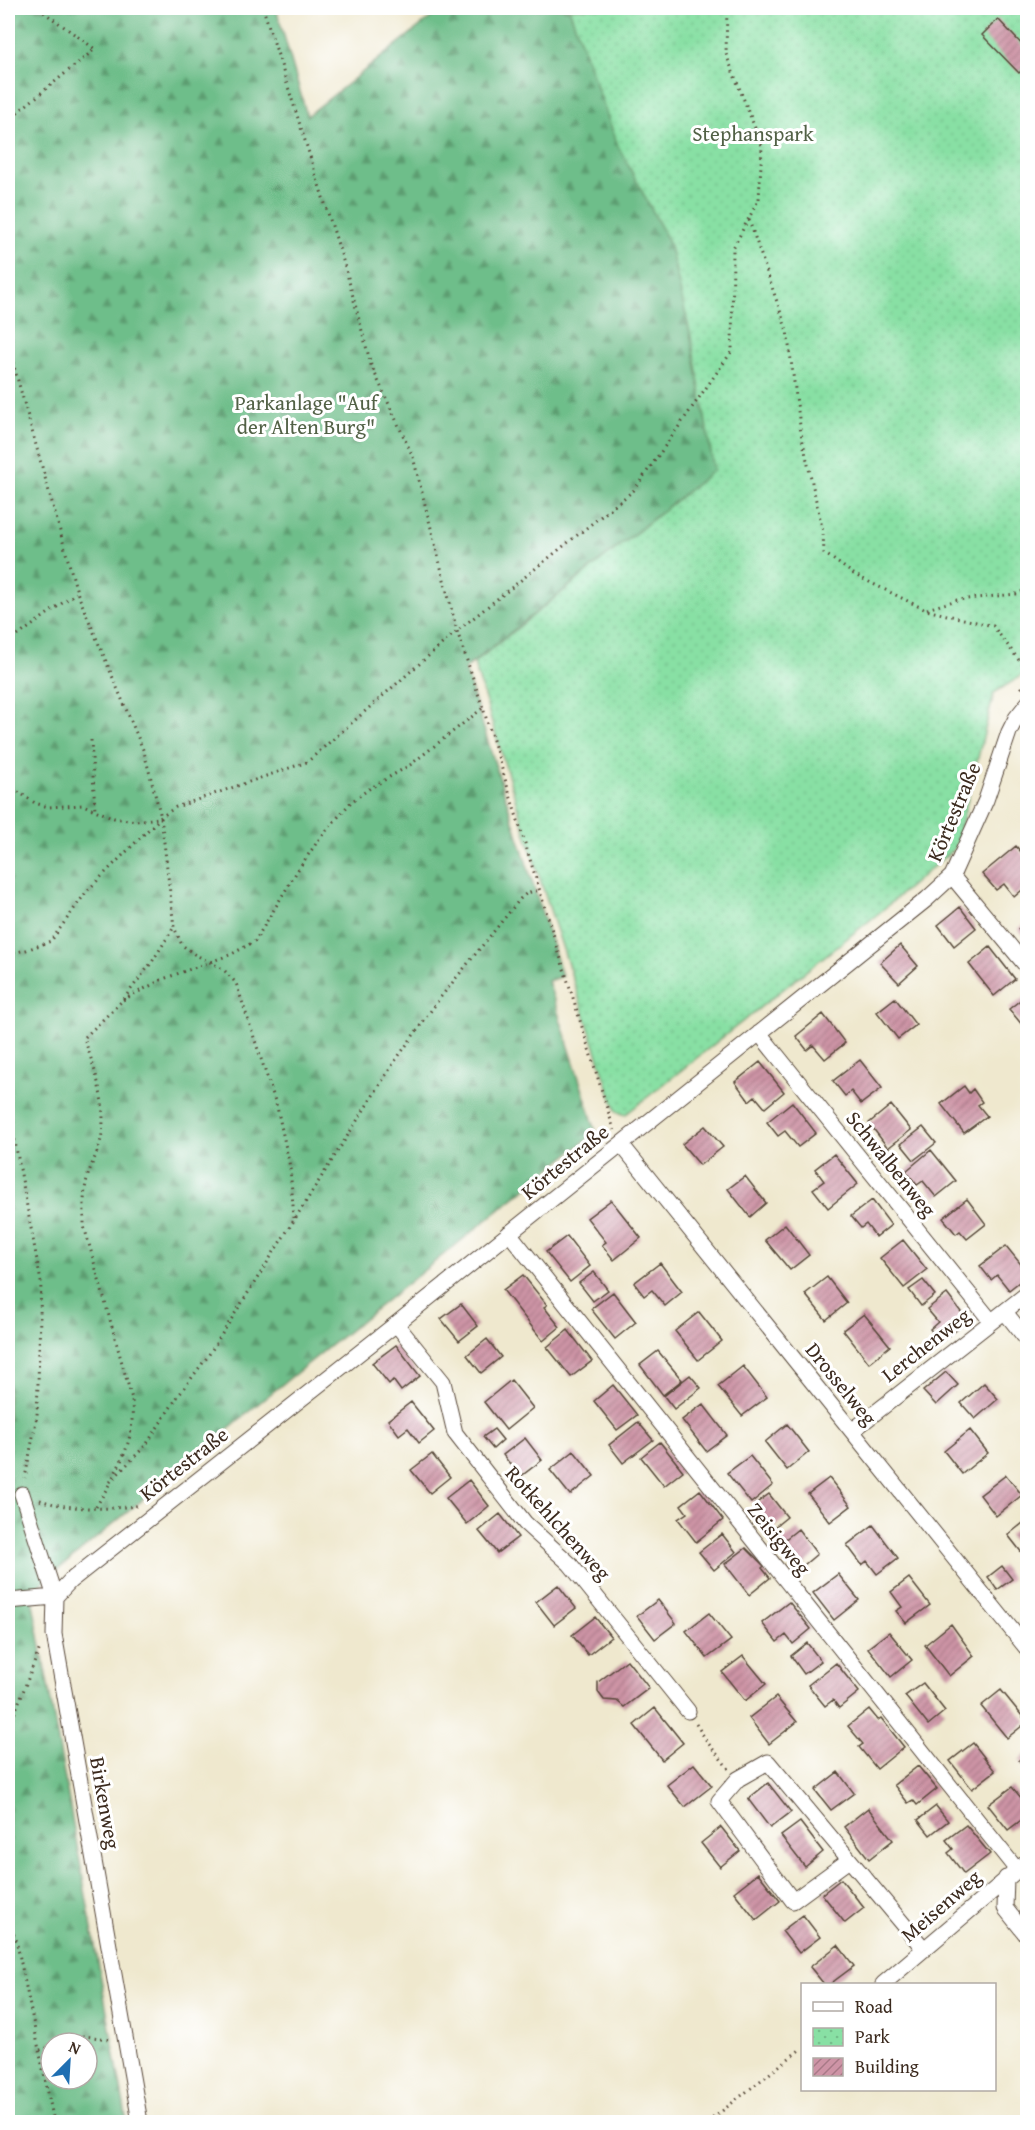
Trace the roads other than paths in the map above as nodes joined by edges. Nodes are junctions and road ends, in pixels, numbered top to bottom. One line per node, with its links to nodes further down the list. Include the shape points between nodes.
1 (1021, 699): 2 (street, Körtestraße)
2 (1016, 718): 3 (street); 4 (street, Körtestraße)
3 (1028, 729)
4 (952, 876): 5 (street); 6 (street, Körtestraße)
5 (1028, 968)
6 (759, 1033): 7 (street, Körtestraße); 11 (street, Schwalbenweg)
7 (621, 1144): 8 (street, Körtestraße); 14 (street, Drosselweg)
8 (509, 1233): 12 (street, Körtestraße); 21 (street, Zeisigweg)
9 (1028, 1293): 10 (street, Lerchenweg)
10 (1005, 1312): 11 (street, Lerchenweg); 13 (street)
11 (991, 1322): 14 (street, Lerchenweg)
12 (396, 1324): 16 (street, Körtestraße, via 70,1581); 19 (street, Rotkehlchenweg, via 443,1382 455,1433 525,1523 570,1564)
13 (1028, 1341)
14 (852, 1431): 18 (street, Drosselweg)
15 (22, 1494): 16 (street, Birkenweg)
16 (55, 1597): 17 (street); 25 (street, Birkenweg, via 54,1634)
17 (8, 1601)
18 (1028, 1650)
19 (688, 1711)
20 (849, 1860): 20 (street, via 768,1762 738,1779 719,1802 793,1901); 23 (street)
21 (1017, 1870): 22 (street, via 1005,1908); 23 (street, Meisenweg)
22 (1028, 1937)
23 (924, 1949): 24 (street, Meisenweg)
24 (884, 1983)
25 (140, 2122)

